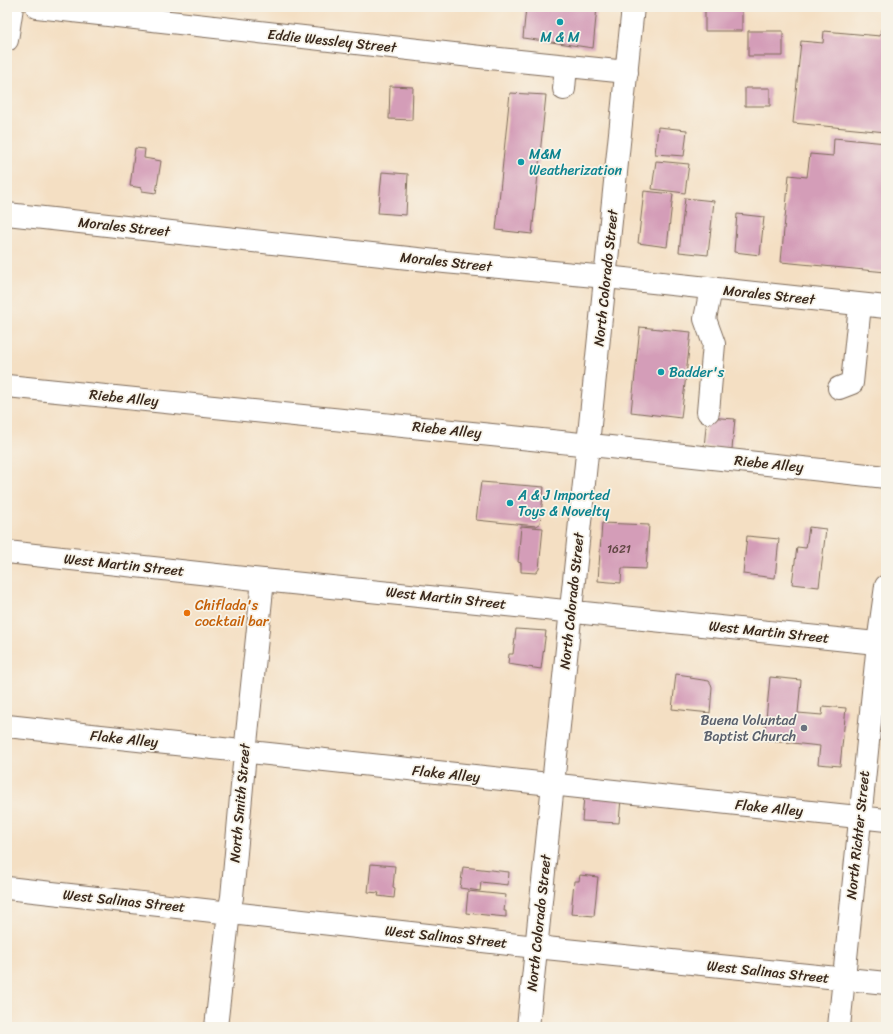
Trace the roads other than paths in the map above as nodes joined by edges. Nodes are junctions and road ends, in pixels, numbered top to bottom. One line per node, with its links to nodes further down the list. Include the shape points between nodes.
1 (12, 7): 4 (street)
2 (37, 7): 5 (street, Eddie Wessley Street)
3 (634, 7): 6 (street, North Colorado Street)
4 (7, 40)
5 (566, 66): 6 (street, Eddie Wessley Street); 7 (street)
6 (627, 72): 9 (street, North Colorado Street)
7 (564, 89)
8 (7, 214): 9 (street, Morales Street)
9 (606, 277): 10 (street, Morales Street); 16 (street, North Colorado Street)
10 (711, 289): 11 (street, Morales Street); 15 (street, via 705,318 714,344)
11 (860, 305): 12 (street, Morales Street); 14 (street, via 852,382)
12 (886, 307)
13 (7, 386): 16 (street, Riebe Alley)
14 (839, 388)
15 (708, 412)
16 (588, 445): 17 (street, Riebe Alley); 21 (street, North Colorado Street)
17 (886, 477)
18 (7, 552): 19 (street, West Martin Street)
19 (263, 580): 21 (street, West Martin Street); 24 (street, North Smith Street)
20 (886, 586): 22 (street, North Richter Street)
21 (571, 611): 22 (street, West Martin Street); 25 (street, North Colorado Street)
22 (882, 644): 26 (street, North Richter Street)
23 (7, 726): 24 (street, Flake Alley)
24 (245, 753): 25 (street, Flake Alley); 29 (street, North Smith Street)
25 (553, 786): 26 (street, Flake Alley); 30 (street, North Colorado Street)
26 (860, 818): 27 (street, Flake Alley); 31 (street, North Richter Street)
27 (886, 820)
28 (7, 888): 29 (street, West Salinas Street)
29 (229, 912): 30 (street, West Salinas Street); 33 (street, North Smith Street)
30 (536, 948): 31 (street, West Salinas Street); 34 (street, North Colorado Street)
31 (843, 979): 32 (street, West Salinas Street); 35 (street, North Richter Street)
32 (886, 984)
33 (216, 1027)
34 (528, 1027)
35 (839, 1027)

